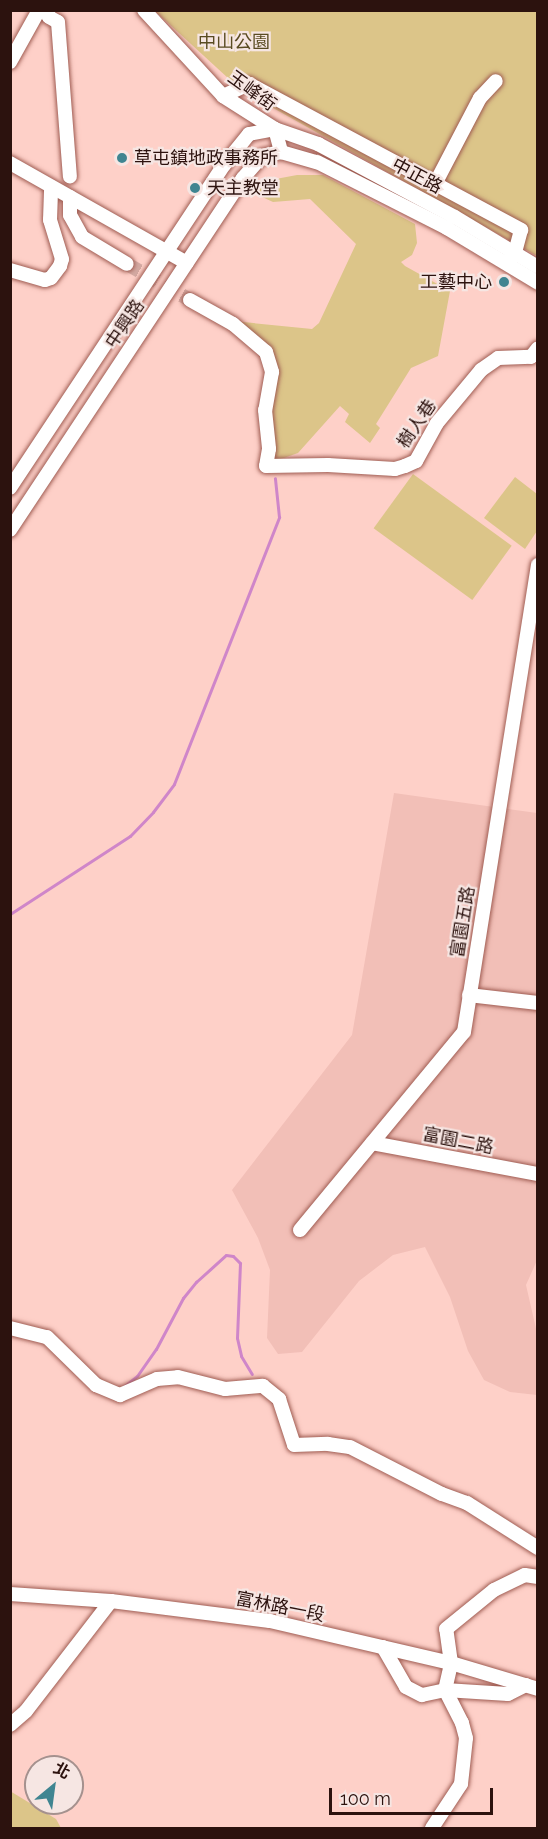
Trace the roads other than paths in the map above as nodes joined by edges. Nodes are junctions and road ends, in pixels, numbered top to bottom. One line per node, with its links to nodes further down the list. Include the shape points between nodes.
1 (39, 10): 4 (street)
2 (47, 10): 10 (street, via 49,17 58,22)
3 (144, 10): 6 (street, 玉峰街)
4 (10, 62)
5 (496, 81): 11 (street, via 480,98)
6 (224, 96): 7 (street, 玉峰街); 11 (street, via 249,84)
7 (275, 129): 8 (street, 玉峰街); 14 (street, 中興路, via 249,134 236,148); 15 (street, 中正路, via 318,144 455,217)
8 (281, 152): 15 (street, 中正路, via 317,162); 16 (street, 中興路, via 262,156 243,178)
9 (10, 163): 12 (street)
10 (70, 177)
11 (435, 184): 15 (street, via 521,230)
12 (51, 187): 13 (street); 19 (street, via 50,220 62,259 60,266 45,280)
13 (70, 197): 14 (street); 17 (street, via 70,215 82,237)
14 (168, 251): 16 (street); 23 (street, 中興路)
15 (511, 258): 18 (street, 中正路); 20 (street, 中正路)
16 (187, 263): 24 (street, 中興路)
17 (127, 264)
18 (537, 267)
19 (10, 270)
20 (537, 283)
21 (190, 300): 22 (street, 樹人巷, via 233,324 266,351 272,372 265,410 269,449 266,466 405,466 416,461 437,423 481,370 498,358 531,357)
22 (537, 348)
23 (10, 488)
24 (10, 530)
25 (537, 565): 26 (street, 富園五路)
26 (470, 995): 27 (street); 28 (street, 富園五路, via 464,1032)
27 (537, 1003)
28 (372, 1143): 29 (street, 富園二路); 30 (street, 富園五路)
29 (537, 1174)
30 (300, 1230)
31 (10, 1328): 32 (street, via 47,1337 96,1385 120,1395 157,1379 178,1377 225,1389 263,1386 279,1400 294,1445 350,1447 467,1503)
32 (537, 1548)
33 (537, 1577): 37 (street, via 525,1575 494,1590 446,1629)
34 (10, 1594): 35 (street, 富林路一段)
35 (111, 1601): 36 (street, 富林路一段, via 270,1621); 40 (street, via 26,1711)
36 (383, 1647): 37 (street, 富林路一段); 39 (street, via 406,1687 422,1695)
37 (451, 1663): 38 (street, 富林路一段); 39 (street)
38 (532, 1687): 39 (street, via 508,1694)
39 (445, 1690): 41 (street, via 466,1738 461,1784)
40 (10, 1725)
41 (432, 1828)

